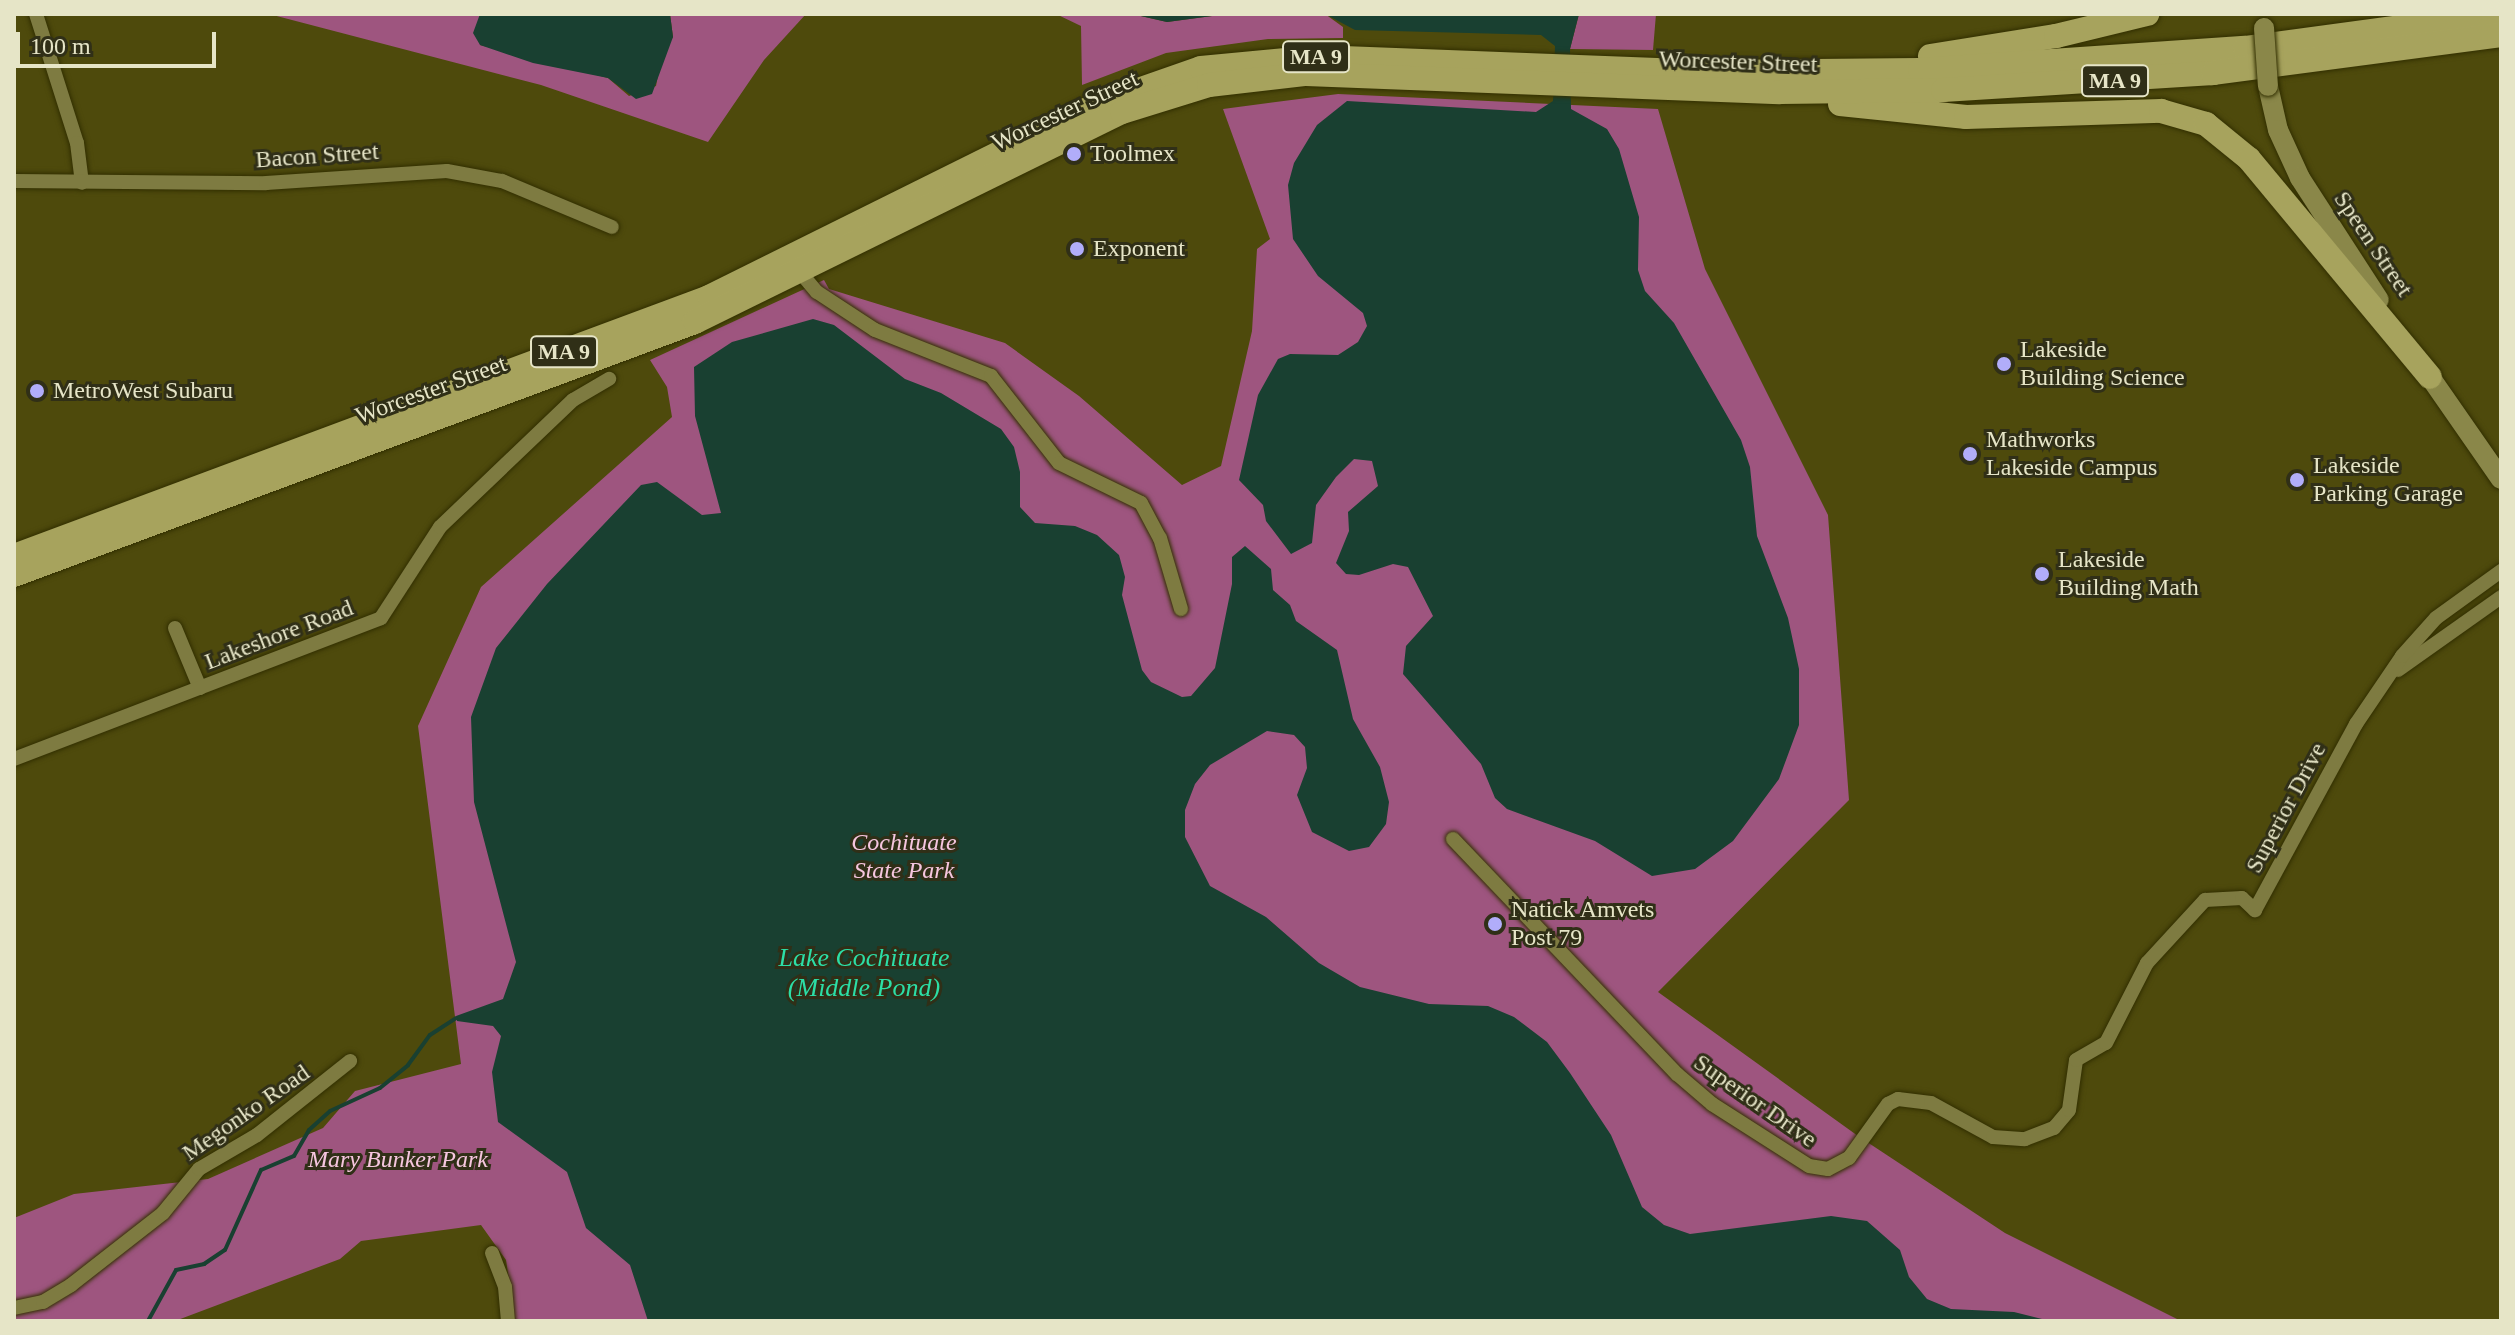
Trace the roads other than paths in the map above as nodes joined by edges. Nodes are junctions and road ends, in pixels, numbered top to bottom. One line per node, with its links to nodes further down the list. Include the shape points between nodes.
1 (36, 14): 11 (street, via 77,143)
2 (2147, 14): 6 (highway, via 2029,41)
3 (2497, 14): 6 (highway, Worcester Street / MA 9, via 2164,55)
4 (2265, 19): 14 (main road, Speen Street, bridge, via 2268,86 2278,130 2305,188)
5 (2501, 35): 9 (highway, Worcester Street / MA 9, via 2322,61 2105,82 1887,92)
6 (1811, 72): 8 (highway, Worcester Street / MA 9)
7 (1543, 75): 8 (highway, Worcester Street / MA 9); 13 (highway, Worcester Street / MA 9, via 1306,74 1194,88 1122,112); 17 (highway, Worcester Street / MA 9, via 1293,57 1225,63 1156,80 1095,105 709,297)
8 (1576, 77): 9 (highway, Worcester Street / MA 9)
9 (1726, 90): 14 (highway, via 1941,116 2144,111 2193,118 2249,159)
10 (14, 181): 11 (street, Bacon Street)
11 (82, 183): 12 (street, Bacon Street, via 266,183 447,171 511,184)
12 (612, 227)
13 (800, 272): 19 (highway, Worcester Street / MA 9, via 650,339); 21 (street, via 817,292 870,327 991,376 1059,463 1141,503 1160,538)
14 (2430, 377): 16 (main road, Speen Street)
15 (609, 379): 24 (street, Lakeshore Road, via 573,400 440,527 381,618)
16 (2501, 479)
17 (14, 556)
18 (2501, 571): 23 (street, Superior Drive, via 2436,618)
19 (14, 575)
20 (2501, 597): 23 (street, Superior Drive)
21 (1181, 609)
22 (175, 628): 24 (street)
23 (2388, 677): 26 (street, Superior Drive, via 2356,724 2255,910 2242,898 2205,900 2147,963 2106,1043 2076,1060 2069,1110 2054,1128 2025,1139 1993,1137 1931,1103 1898,1099 1888,1104 1849,1158 1828,1169 1809,1166 1712,1104 1677,1074)
24 (200, 688): 25 (street, Lakeshore Road)
25 (14, 759)
26 (1453, 839)
27 (350, 1061): 29 (street, Megonko Road, via 257,1135 199,1169 163,1213 71,1285 43,1302)
28 (492, 1253): 30 (street, via 505,1287)
29 (14, 1308)
30 (508, 1321)

